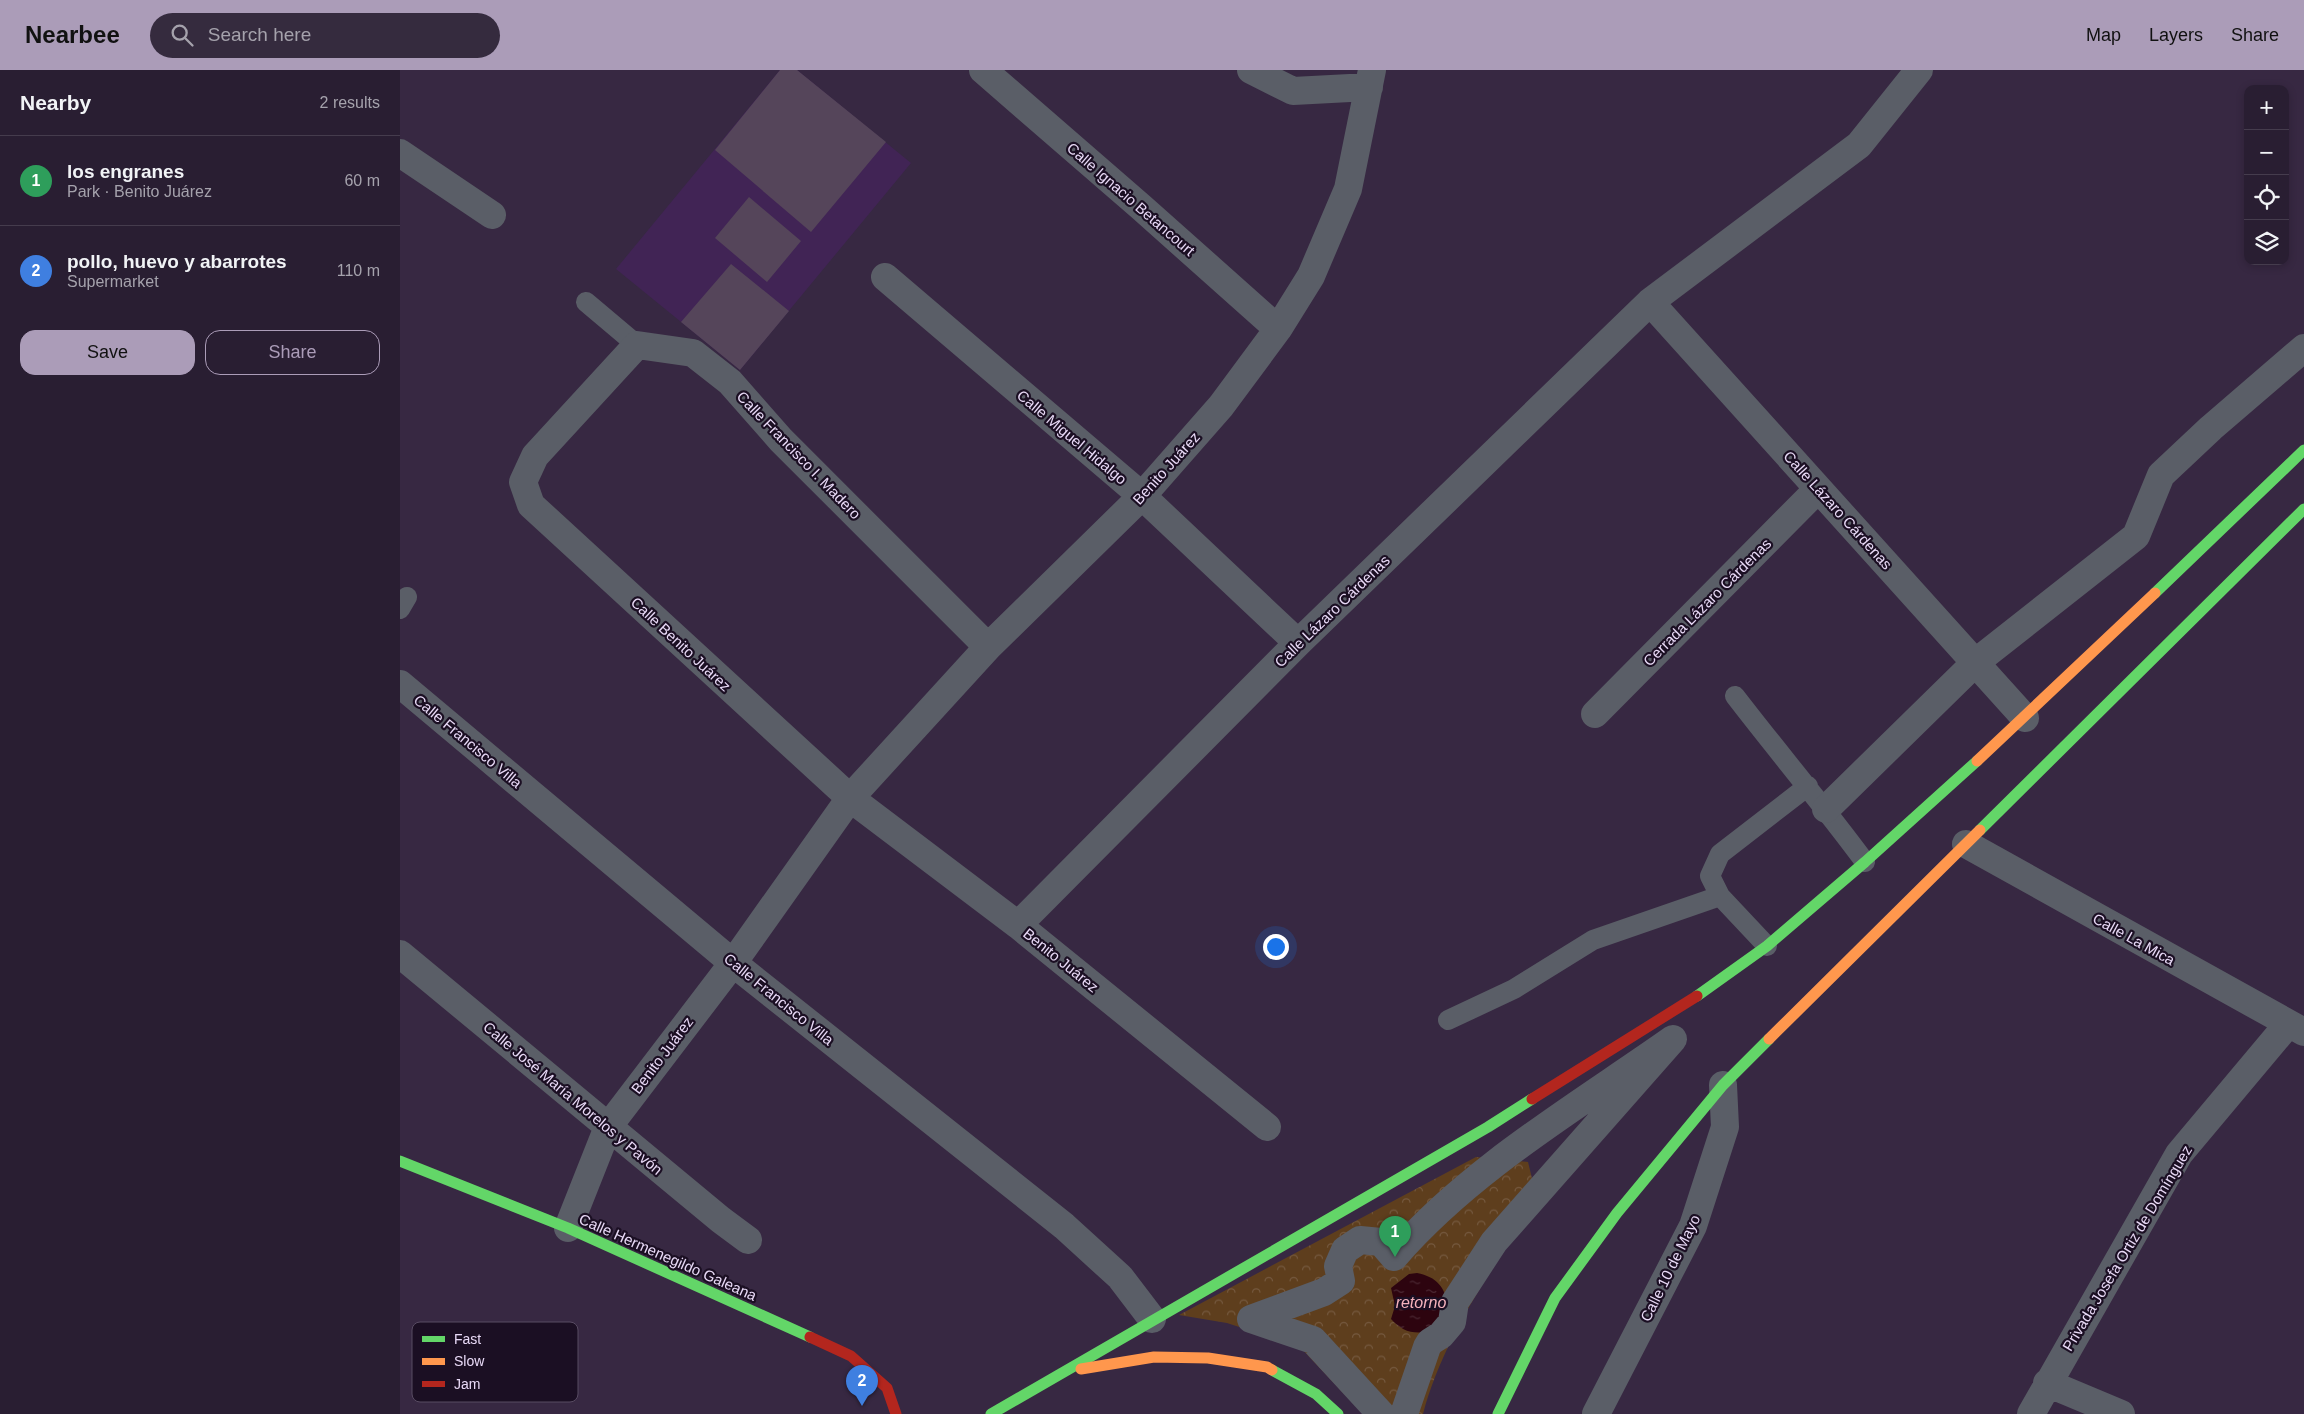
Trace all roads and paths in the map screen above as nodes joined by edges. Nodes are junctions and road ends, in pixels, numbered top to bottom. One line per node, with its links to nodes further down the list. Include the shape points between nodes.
1 (983, 70): 10 (street, Calle Ignacio Betancourt)
2 (1251, 70): 4 (street, via 1293,91)
3 (1919, 70): 9 (street, Calle Lázaro Cárdenas, via 1859,145)
4 (1370, 79): 10 (street, Benito Juárez, via 1348,189 1310,276)
5 (400, 153): 6 (street)
6 (492, 215)
7 (884, 277): 15 (street, Calle Miguel Hidalgo)
8 (586, 302): 11 (lane)
9 (1650, 302): 14 (street, Calle Lázaro Cárdenas); 17 (street, Calle Lázaro Cárdenas)
10 (1278, 329): 15 (street, Benito Juárez, via 1221,406)
11 (637, 345): 18 (street, Calle Francisco I. Madero, via 693,353 730,382 781,440); 25 (street, Calle Benito Juárez, via 535,456 523,482 531,505)
12 (2304, 348): 19 (street, via 2161,475 2136,536)
13 (2304, 450): 23 (main road)
14 (1818, 489): 19 (street, Calle Lázaro Cárdenas); 22 (street, Cerrada Lázaro Cárdenas)
15 (1142, 496): 17 (street, Calle Miguel Hidalgo); 18 (street, Benito Juárez)
16 (2304, 510): 27 (main road)
17 (1298, 643): 30 (street, Calle Lázaro Cárdenas)
18 (988, 647): 25 (street, Benito Juárez)
19 (1976, 662): 23 (street, Calle Lázaro Cárdenas); 26 (street)
20 (400, 684): 33 (street, Calle Francisco Villa)
21 (1735, 696): 24 (lane)
22 (1595, 714)
23 (2025, 718): 28 (main road)
24 (1808, 786): 26 (lane); 29 (lane, via 1720,854 1710,876)
25 (850, 798): 30 (street, Benito Juárez); 33 (street, Benito Juárez)
26 (1826, 809): 28 (lane)
27 (1966, 844): 35 (street, Calle La Mica); 36 (main road)
28 (1865, 862): 31 (main road)
29 (1720, 896): 31 (lane); 34 (lane, via 1593,940 1514,989)
30 (1018, 925): 38 (street, Benito Juárez)
31 (1767, 946): 42 (main road, via 1718,983 1488,1127)
32 (400, 954): 37 (street, Calle José María Morelos y Pavón)
33 (733, 963): 37 (street, Benito Juárez); 42 (street, Calle Francisco Villa, via 1064,1226 1120,1277)
34 (1448, 1020)
35 (2296, 1028): 44 (street, Privada Josefa Ortiz de Domínguez, via 2179,1154)
36 (1723, 1085): 50 (main road, via 1617,1213 1555,1298); 51 (street, Calle 10 de Mayo, via 1725,1127 1693,1226)
37 (608, 1127): 40 (street, Benito Juárez); 41 (street, Calle José María Morelos y Pavón)
38 (1267, 1128)
39 (400, 1161): 40 (main road, Calle Hermenegildo Galeana)
40 (568, 1228): 45 (main road, Calle Hermenegildo Galeana, via 851,1356 888,1388)
41 (748, 1240)
42 (1152, 1319): 43 (main road)
43 (1066, 1372): 46 (main road); 47 (main road, via 1154,1357 1208,1358 1267,1367 1316,1394)
44 (2047, 1383): 52 (street, Privada Josefa Ortiz de Domínguez); 53 (street)
45 (896, 1414)
46 (990, 1414)
47 (1338, 1414)
48 (1381, 1414): 49 (street, via 1313,1340 1251,1319 1324,1292 1341,1281 1338,1266 1345,1250 1360,1240 1381,1242 1394,1257 1477,1176 1672,1039 1494,1242 1455,1302 1452,1322 1427,1347)
49 (1404, 1414)
50 (1498, 1414)
51 (1596, 1414)
52 (2031, 1414)
53 (2121, 1414)

